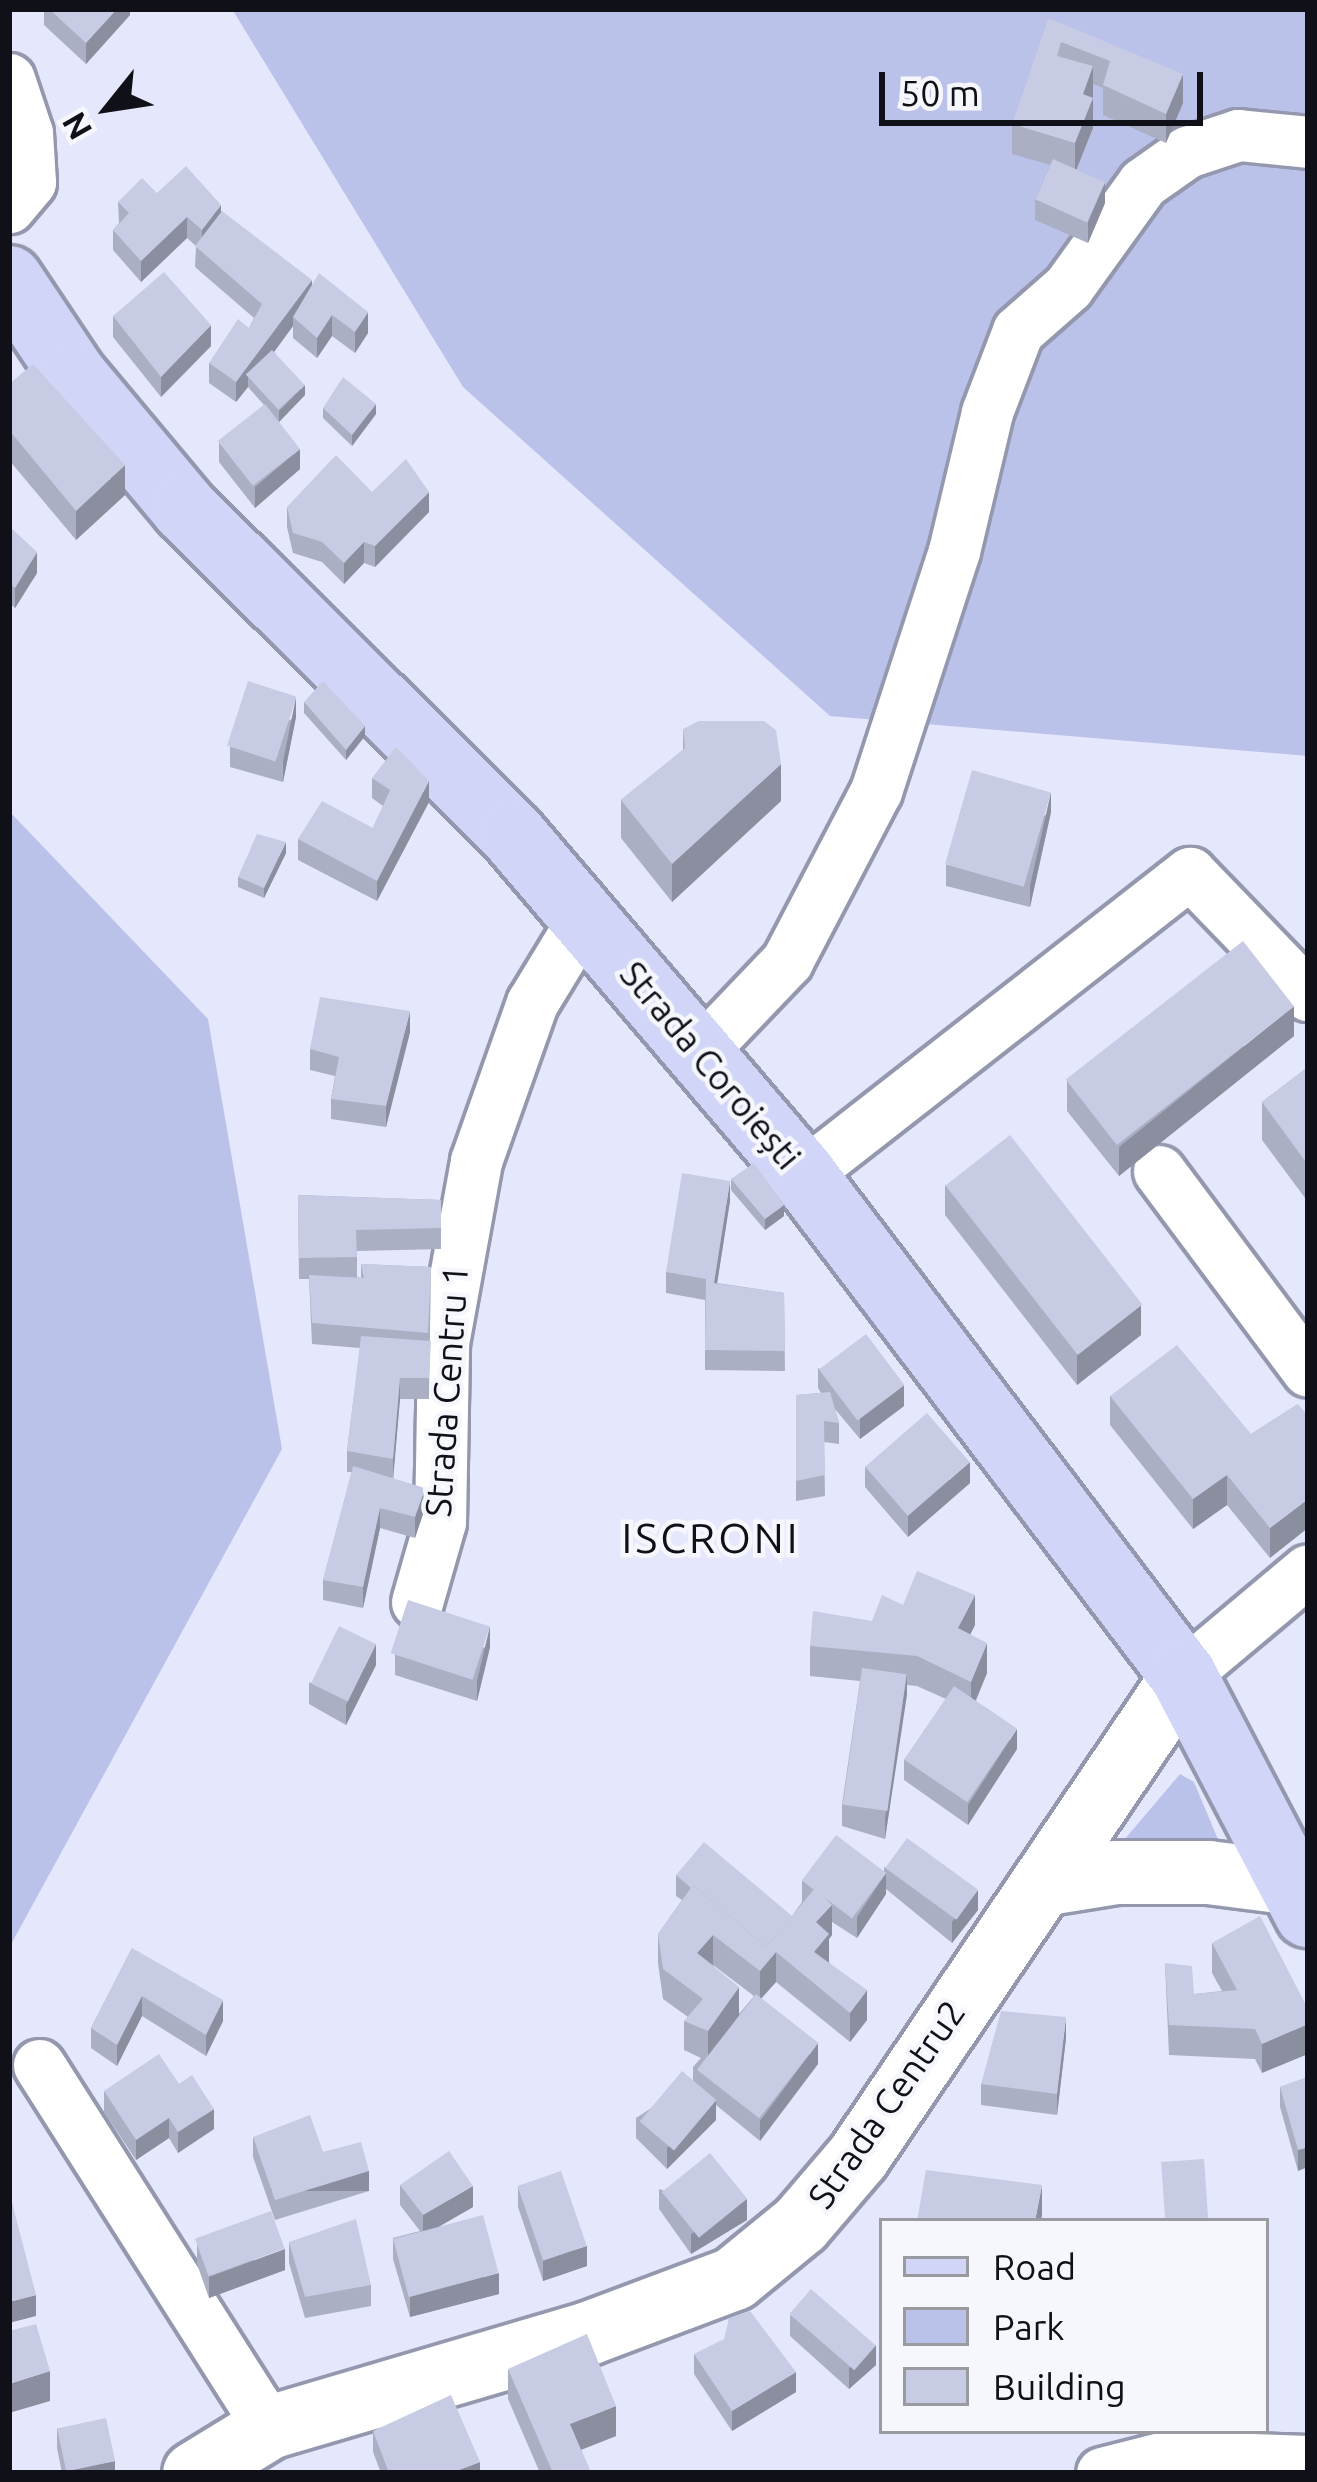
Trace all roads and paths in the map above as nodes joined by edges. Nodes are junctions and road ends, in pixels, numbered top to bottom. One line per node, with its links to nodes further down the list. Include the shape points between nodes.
1 (9, 79): 3 (street, via 27,134 30,182)
2 (1308, 142): 7 (street, via 1238,135 1187,152 1143,183 1068,286 1018,331 876,790 787,961)
3 (9, 207)
4 (13, 286): 5 (main road, Strada Coroiești, via 185,508 452,770)
5 (585, 916): 7 (main road, Strada Coroiești); 12 (street, Strada Centru 1, via 532,1003 476,1161 443,1343 440,1522)
6 (1308, 995): 9 (street, via 1190,873)
7 (703, 1049): 9 (main road, Strada Coroiești)
8 (1159, 1171): 10 (street)
9 (802, 1174): 13 (main road, Strada Coroiești)
10 (1308, 1371)
11 (1308, 1570): 13 (street)
12 (417, 1602)
13 (1183, 1675): 14 (street, Strada Centru2); 15 (main road, Strada Coroiești)
14 (1042, 1884): 15 (street, via 1185,1872); 17 (street, Strada Centru2, via 858,2156 800,2224 734,2278 588,2333)
15 (1301, 1899)
16 (39, 2065): 17 (street)
17 (269, 2427): 19 (street, Strada Centru2)
18 (1308, 2461): 20 (street, via 1168,2456)
19 (194, 2473)
20 (1102, 2473)

